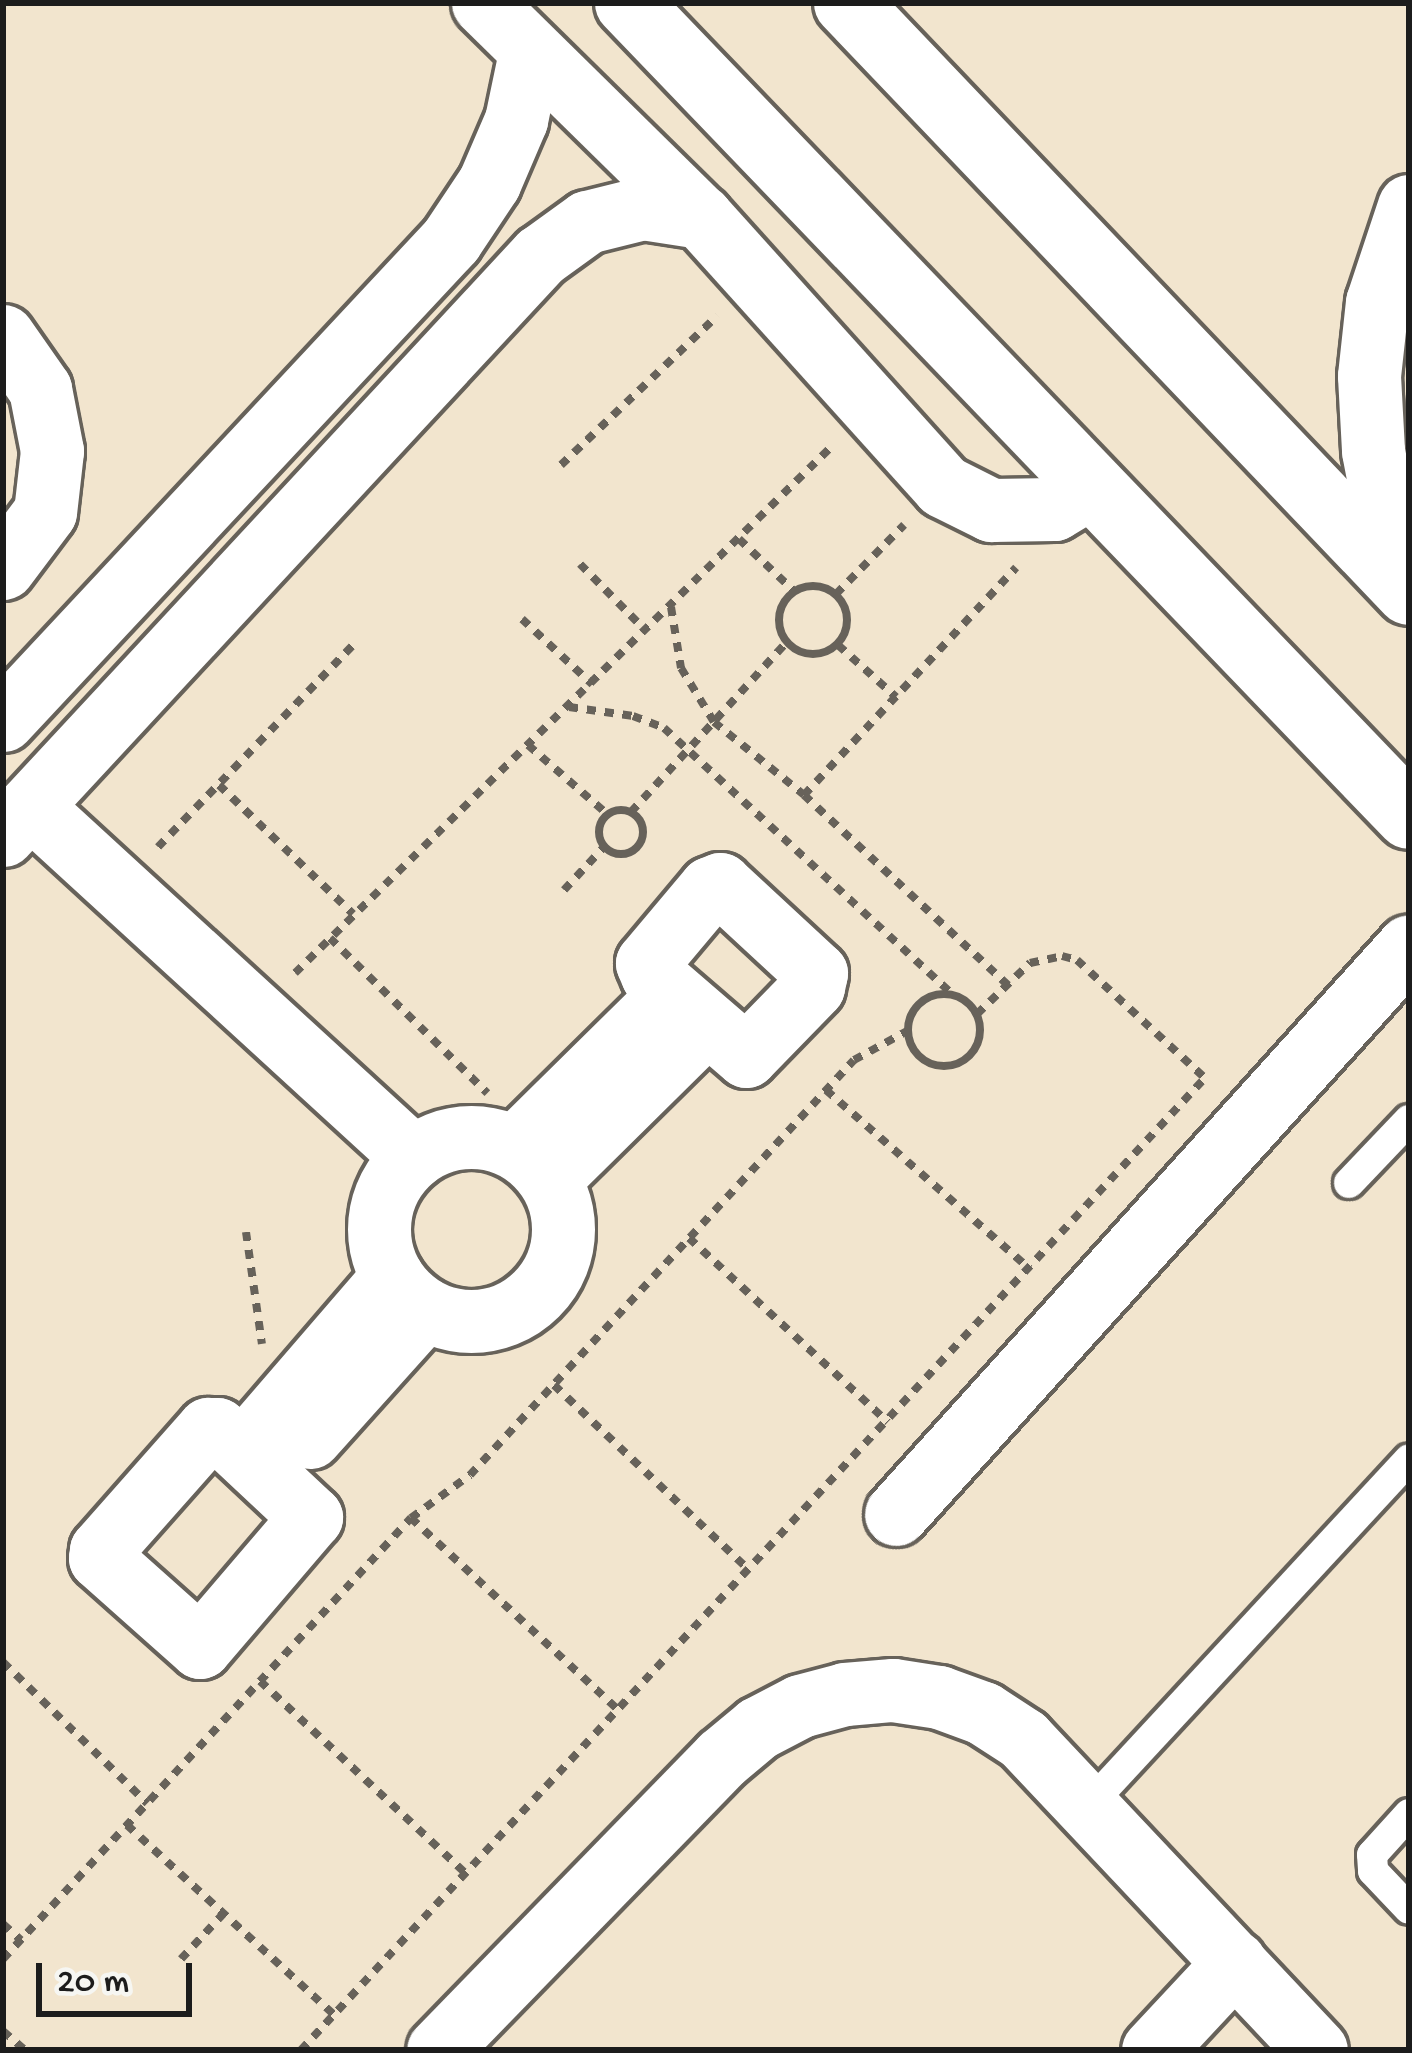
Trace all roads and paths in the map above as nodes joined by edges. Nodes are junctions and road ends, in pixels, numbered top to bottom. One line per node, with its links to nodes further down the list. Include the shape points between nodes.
1 (483, 3): 4 (street)
2 (628, 3): 12 (street)
3 (847, 3): 16 (street)
4 (530, 52): 6 (street); 28 (street, via 516,120 489,183 451,239)
5 (1409, 206): 16 (street, via 1377,302 1370,376 1372,451)
6 (701, 217): 7 (street); 38 (street, via 643,208 587,222 540,256)
7 (756, 278): 9 (street); 10 (path)
8 (3, 336): 15 (street, via 40,389 52,451 45,512)
9 (872, 406): 11 (street); 13 (path)
10 (562, 465)
11 (943, 486): 12 (street, via 991,510); 18 (path)
12 (1073, 498): 26 (path); 32 (street)
13 (739, 539): 17 (path); 19 (path)
14 (580, 564): 21 (path)
15 (3, 568)
16 (1409, 588)
17 (794, 591): 18 (path); 22 (path, via 780,615)
18 (836, 593): 24 (path, via 848,619)
19 (670, 607): 21 (path); 29 (path, via 681,668)
20 (522, 619): 25 (path)
21 (646, 631): 25 (path)
22 (788, 642): 24 (path, via 812,654); 29 (path)
23 (353, 645): 33 (path)
24 (838, 645): 26 (path)
25 (592, 683): 27 (path)
26 (896, 698): 34 (path)
27 (568, 707): 30 (path); 31 (path, via 633,716)
28 (3, 720)
29 (714, 722): 31 (path); 34 (path)
30 (528, 745): 36 (path); 42 (path)
31 (688, 748): 35 (path); 46 (path)
32 (1383, 762): 37 (street)
33 (219, 785): 40 (path); 42 (path)
34 (804, 795): 45 (path)
35 (631, 812): 36 (path); 39 (path, via 641,821 639,846 628,854)
36 (608, 814): 39 (path, via 600,824)
37 (1409, 817)
38 (16, 820): 40 (street)
39 (604, 847): 41 (path)
40 (119, 888): 48 (street)
41 (564, 890)
42 (353, 914): 43 (path)
43 (330, 938): 48 (path); 54 (path)
44 (1409, 946): 52 (street)
45 (1008, 985): 49 (path); 52 (path, via 1030,963 1077,960)
46 (952, 994): 49 (path); 50 (path, via 921,1002)
47 (688, 1008): 54 (street)
48 (255, 1012): 55 (street)
49 (977, 1014): 50 (path, via 977,1046 952,1066 921,1059)
50 (907, 1030): 51 (path, via 854,1060)
51 (826, 1090): 58 (path); 59 (path)
52 (1227, 1099): 59 (path); 65 (street)
53 (1409, 1120): 56 (lane)
54 (531, 1154): 55 (street, via 463,1138); 60 (street, via 562,1209 564,1236 545,1285 526,1304 476,1322)
55 (413, 1157): 60 (street, via 383,1200 382,1253)
56 (1349, 1183)
57 (246, 1232): 63 (path)
58 (689, 1238): 61 (path); 62 (path)
59 (1030, 1270): 62 (path)
60 (409, 1293): 63 (street)
61 (554, 1385): 66 (path, via 470,1475); 67 (path)
62 (888, 1422): 67 (path)
63 (262, 1448)
64 (1409, 1460): 72 (lane)
65 (896, 1514)
66 (411, 1518): 69 (path); 70 (path)
67 (749, 1570): 70 (path)
68 (3, 1662): 71 (path)
69 (260, 1682): 71 (path); 75 (path)
70 (618, 1710): 75 (path)
71 (147, 1804): 74 (path)
72 (1089, 1805): 82 (street); 87 (street, via 1023,1738 939,1697 892,1690 800,1706 722,1758)
73 (1409, 1814): 76 (lane, via 1372,1856 1372,1871)
74 (128, 1825): 77 (path); 79 (path)
75 (466, 1874): 83 (path)
76 (1409, 1909)
77 (223, 1914): 81 (path); 83 (path)
78 (3, 1924): 79 (path)
79 (21, 1940): 80 (path)
80 (3, 1959)
81 (181, 1959)
82 (1234, 1962): 88 (street); 89 (street)
83 (334, 2015): 86 (path)
84 (3, 2031): 85 (path)
85 (25, 2050)
86 (301, 2050)
87 (438, 2050)
88 (1153, 2050)
89 (1316, 2050)

